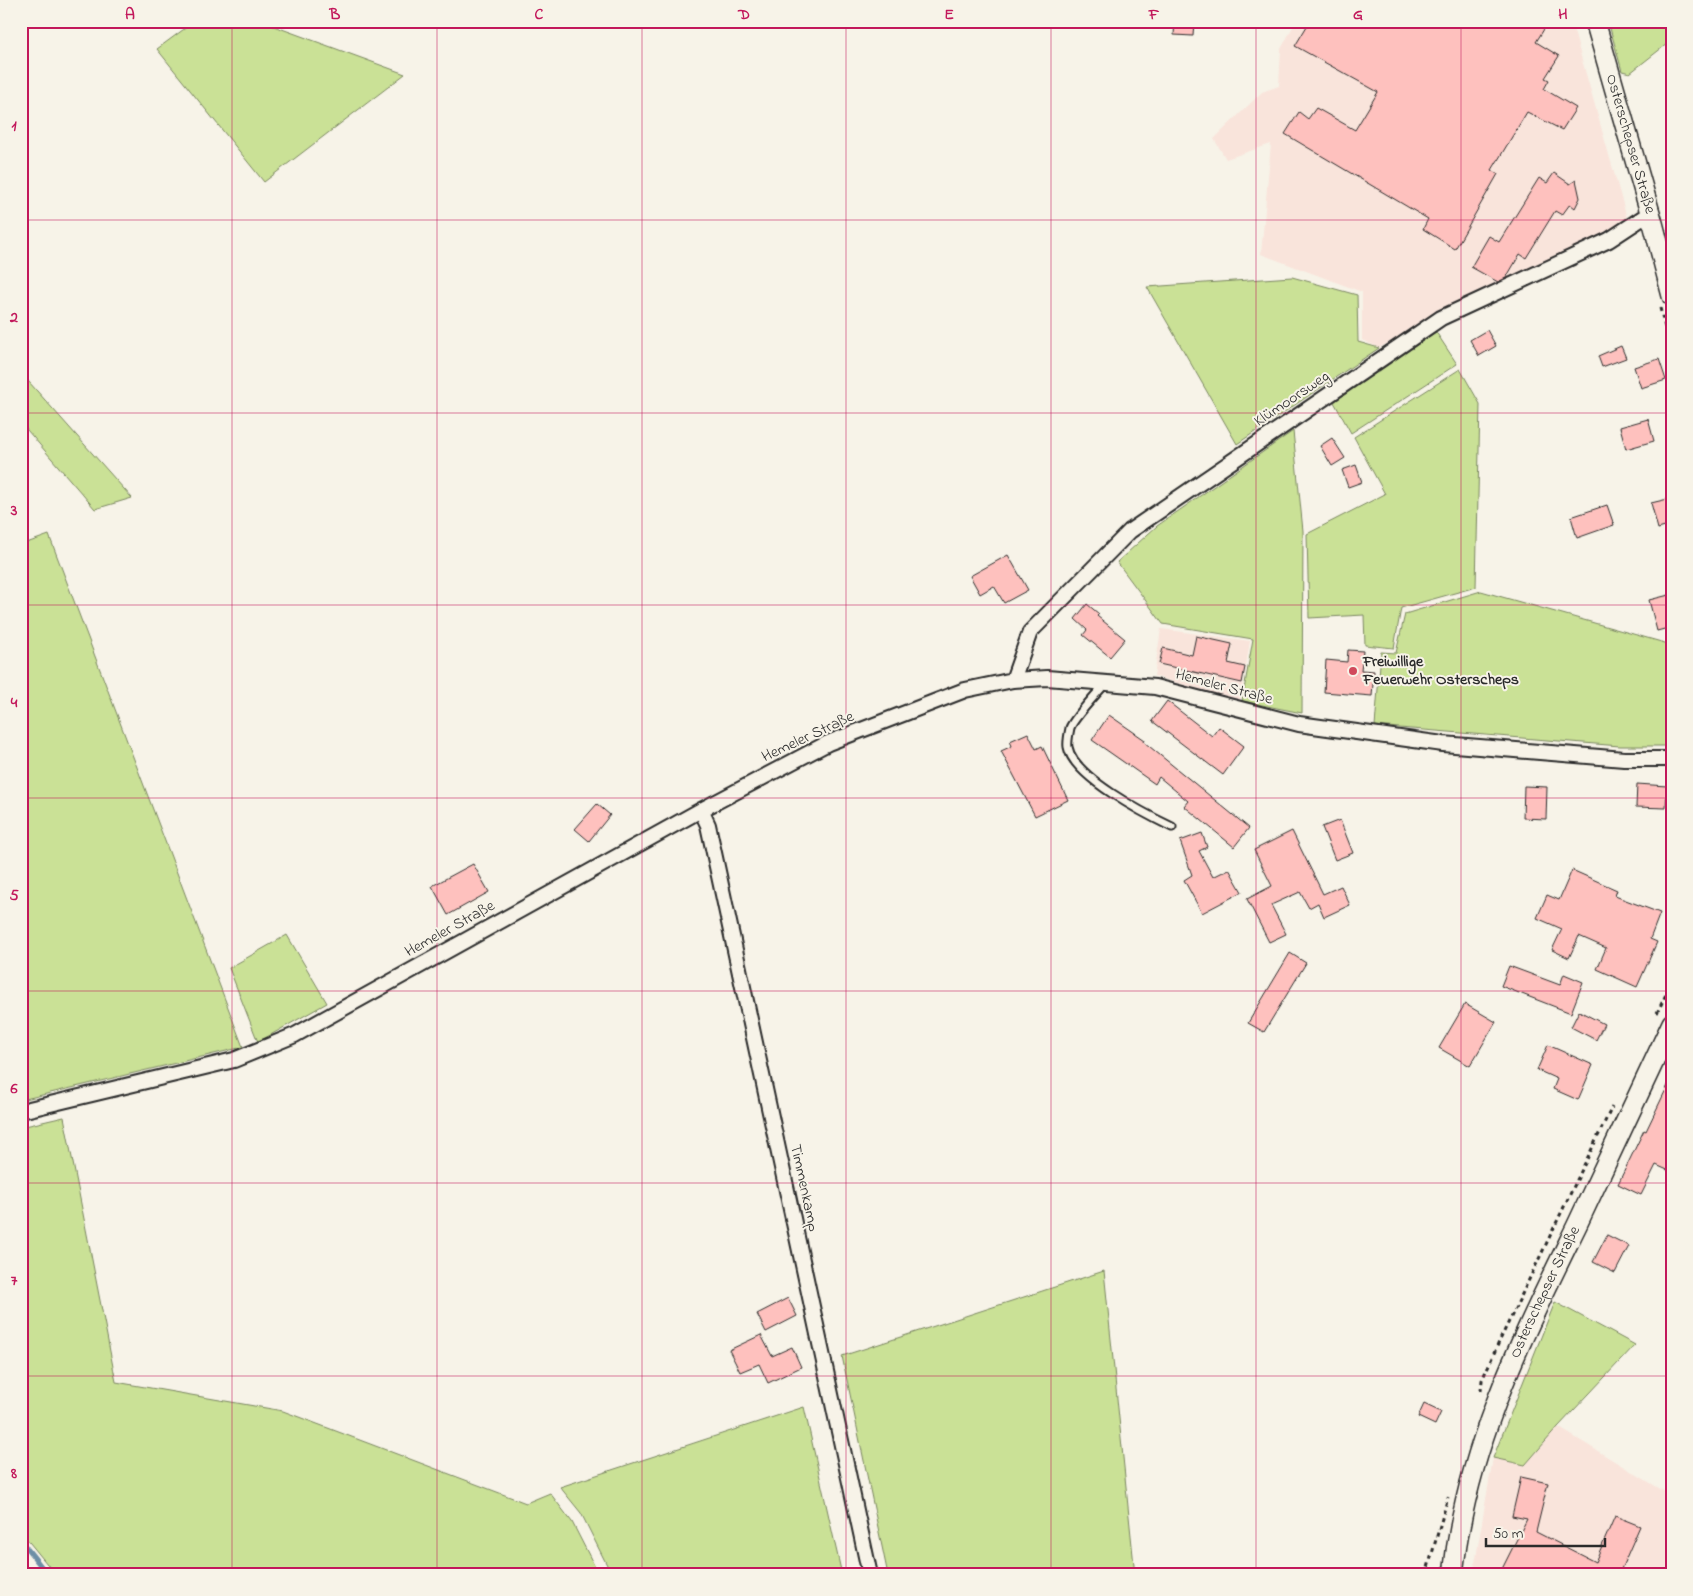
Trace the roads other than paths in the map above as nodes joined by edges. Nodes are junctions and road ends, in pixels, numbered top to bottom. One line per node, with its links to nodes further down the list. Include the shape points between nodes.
1 (1595, 21): 2 (main road, Osterschepser Straße)
2 (1650, 213): 3 (main road, Osterschepser Straße); 4 (street, Klümoorsweg, via 1609,240 1441,318 1130,531 1030,632)
3 (1672, 296)
4 (1013, 680): 5 (street, Hemeler Straße, via 1047,678); 7 (street, Hemeler Straße, via 965,690 828,743)
5 (1106, 682): 6 (street, Hemeler Straße, via 1155,687 1299,724 1434,743 1624,759); 8 (lane, via 1070,727 1067,746 1073,759 1088,775 1125,802)
6 (1672, 759)
7 (700, 810): 10 (street, Hemeler Straße, via 295,1035 234,1060); 11 (street, Timmenkamp, via 708,825)
8 (1172, 827)
9 (1672, 1023): 12 (main road, Osterschepser Straße, via 1502,1384 1480,1447 1464,1508)
10 (21, 1111)
11 (870, 1575)
12 (1453, 1575)

